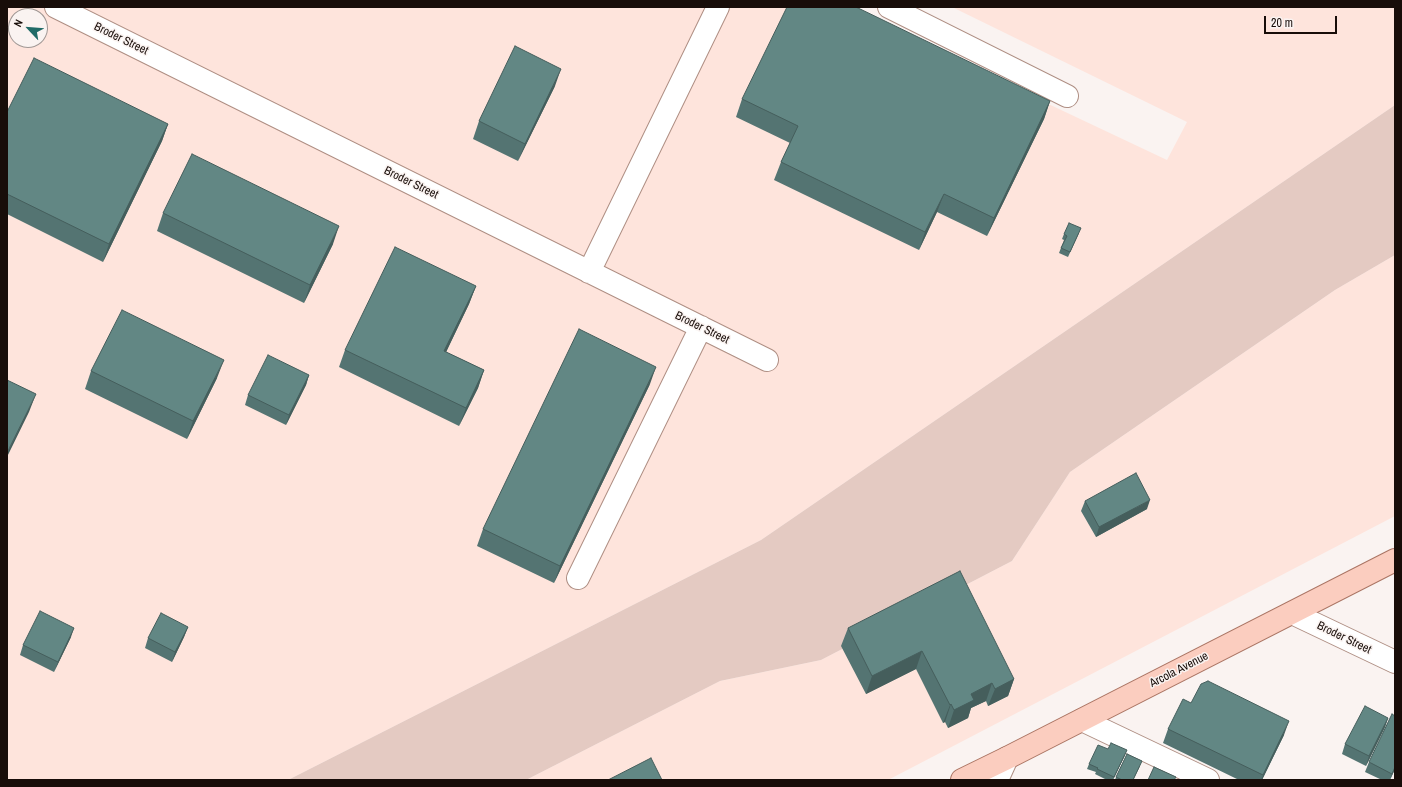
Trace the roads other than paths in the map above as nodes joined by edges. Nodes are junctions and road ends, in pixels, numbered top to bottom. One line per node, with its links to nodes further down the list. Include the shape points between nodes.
1 (56, 7): 5 (street, Broder Street)
2 (718, 7): 5 (street)
3 (889, 7): 4 (street)
4 (1067, 96)
5 (589, 272): 6 (street, Broder Street)
6 (701, 327): 7 (street, Broder Street); 9 (street)
7 (767, 360)
8 (1395, 560): 10 (main road, Arcola Avenue)
9 (578, 578)
10 (1292, 613): 11 (street, Broder Street); 12 (main road, Arcola Avenue)
11 (1395, 662)
12 (1082, 720): 13 (main road, Arcola Avenue); 16 (street)
13 (1008, 758): 14 (main road, Arcola Avenue); 15 (street)
14 (966, 779)
15 (997, 780)
16 (1208, 780)

